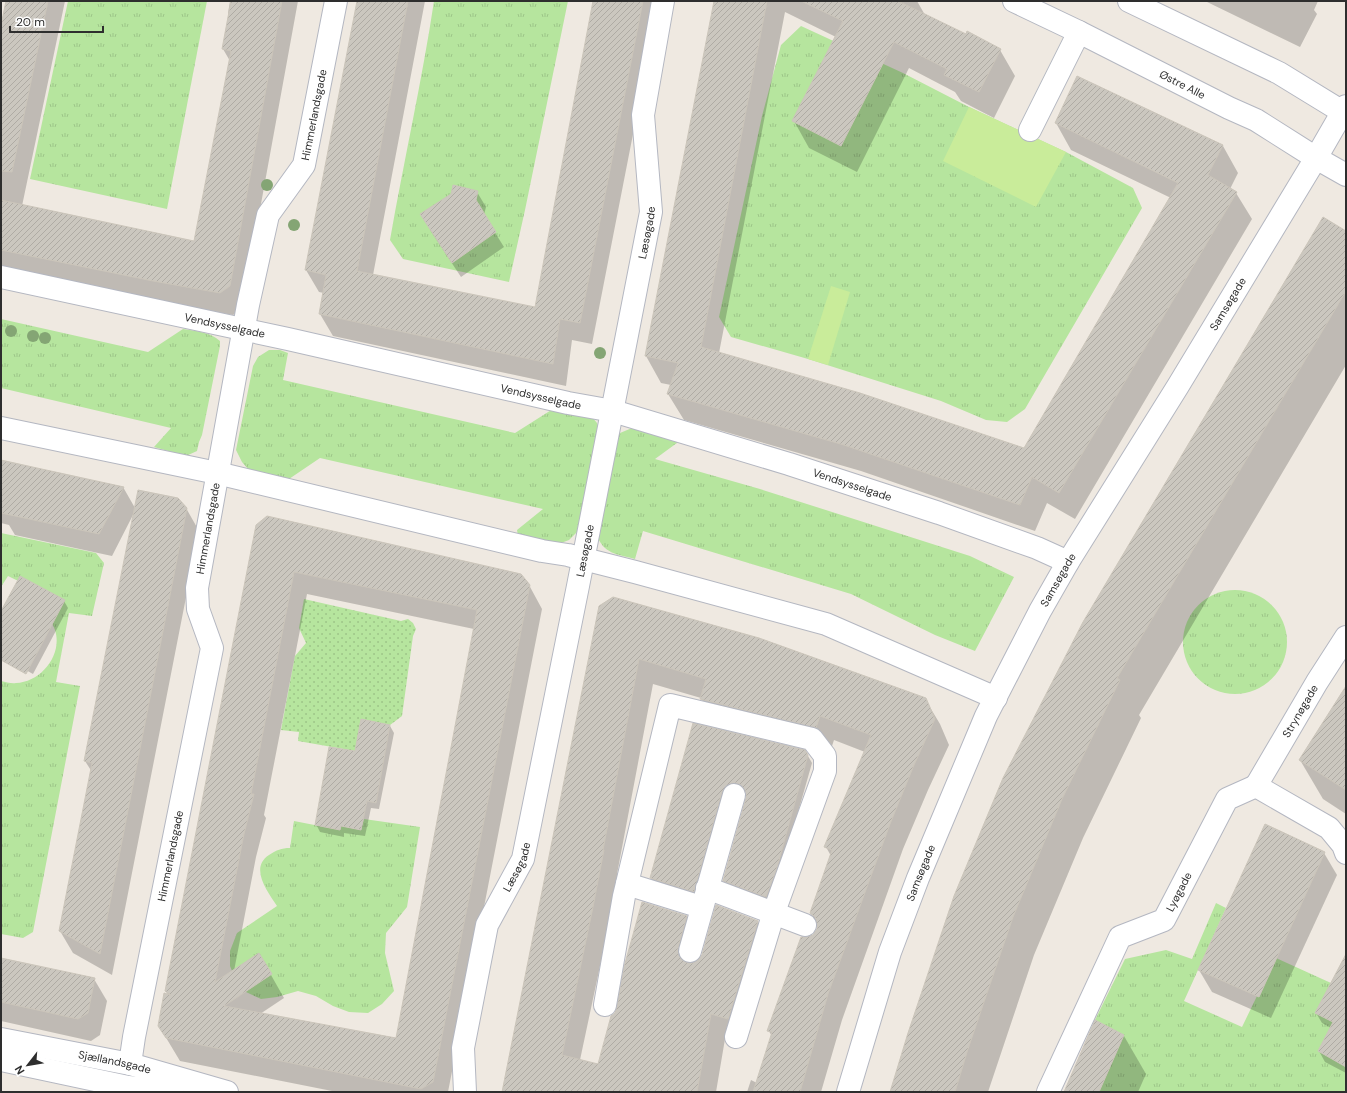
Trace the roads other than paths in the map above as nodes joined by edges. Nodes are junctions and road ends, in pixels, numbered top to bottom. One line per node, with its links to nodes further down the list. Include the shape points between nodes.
1 (336, 1): 11 (street, Himmerlandsgade, via 304,165 268,215)
2 (663, 1): 12 (street, Læsøgade, via 643,115 651,212)
3 (1014, 1): 5 (street, Østre Alle)
4 (1129, 1): 6 (street, via 1279,73)
5 (1079, 32): 7 (street); 8 (street, Østre Alle, via 1256,120)
6 (1345, 110): 8 (street, Samsøgade)
7 (1030, 130)
8 (1316, 158): 9 (street, Østre Alle); 16 (street, Samsøgade)
9 (1346, 175)
10 (1, 277): 11 (street, Vendsysselgade)
11 (243, 329): 12 (street, Vendsysselgade); 14 (street, Himmerlandsgade)
12 (613, 411): 15 (street, Læsøgade); 16 (street, Vendsysselgade, via 789,464 1037,548)
13 (1, 428): 14 (street)
14 (217, 473): 15 (street); 31 (street, Himmerlandsgade, via 197,588 198,609 212,648)
15 (583, 560): 18 (street, via 826,624); 34 (street, Læsøgade, via 523,859 487,925 463,1048)
16 (1068, 562): 18 (street, Samsøgade)
17 (1346, 637): 19 (street, Strynøgade)
18 (996, 698): 35 (street, Samsøgade, via 923,865 898,930)
19 (1256, 786): 21 (street, via 1329,828 1343,845); 36 (street, Lyøgade, via 1227,799 1164,920 1120,937)
20 (734, 795): 23 (street)
21 (1346, 853)
22 (627, 884): 23 (street); 24 (street, via 670,705 812,739 825,756 825,771); 27 (street)
23 (704, 897): 24 (street); 26 (street)
24 (774, 912): 25 (street); 28 (street)
25 (806, 924)
26 (690, 951)
27 (605, 1005)
28 (736, 1037)
29 (1, 1039): 31 (street, Sjællandsgade)
30 (1, 1060): 32 (street, Sjællandsgade, via 128,1087)
31 (130, 1064): 33 (street, Sjællandsgade)
32 (173, 1092)
33 (226, 1092)
34 (465, 1092)
35 (848, 1092)
36 (1048, 1092)

